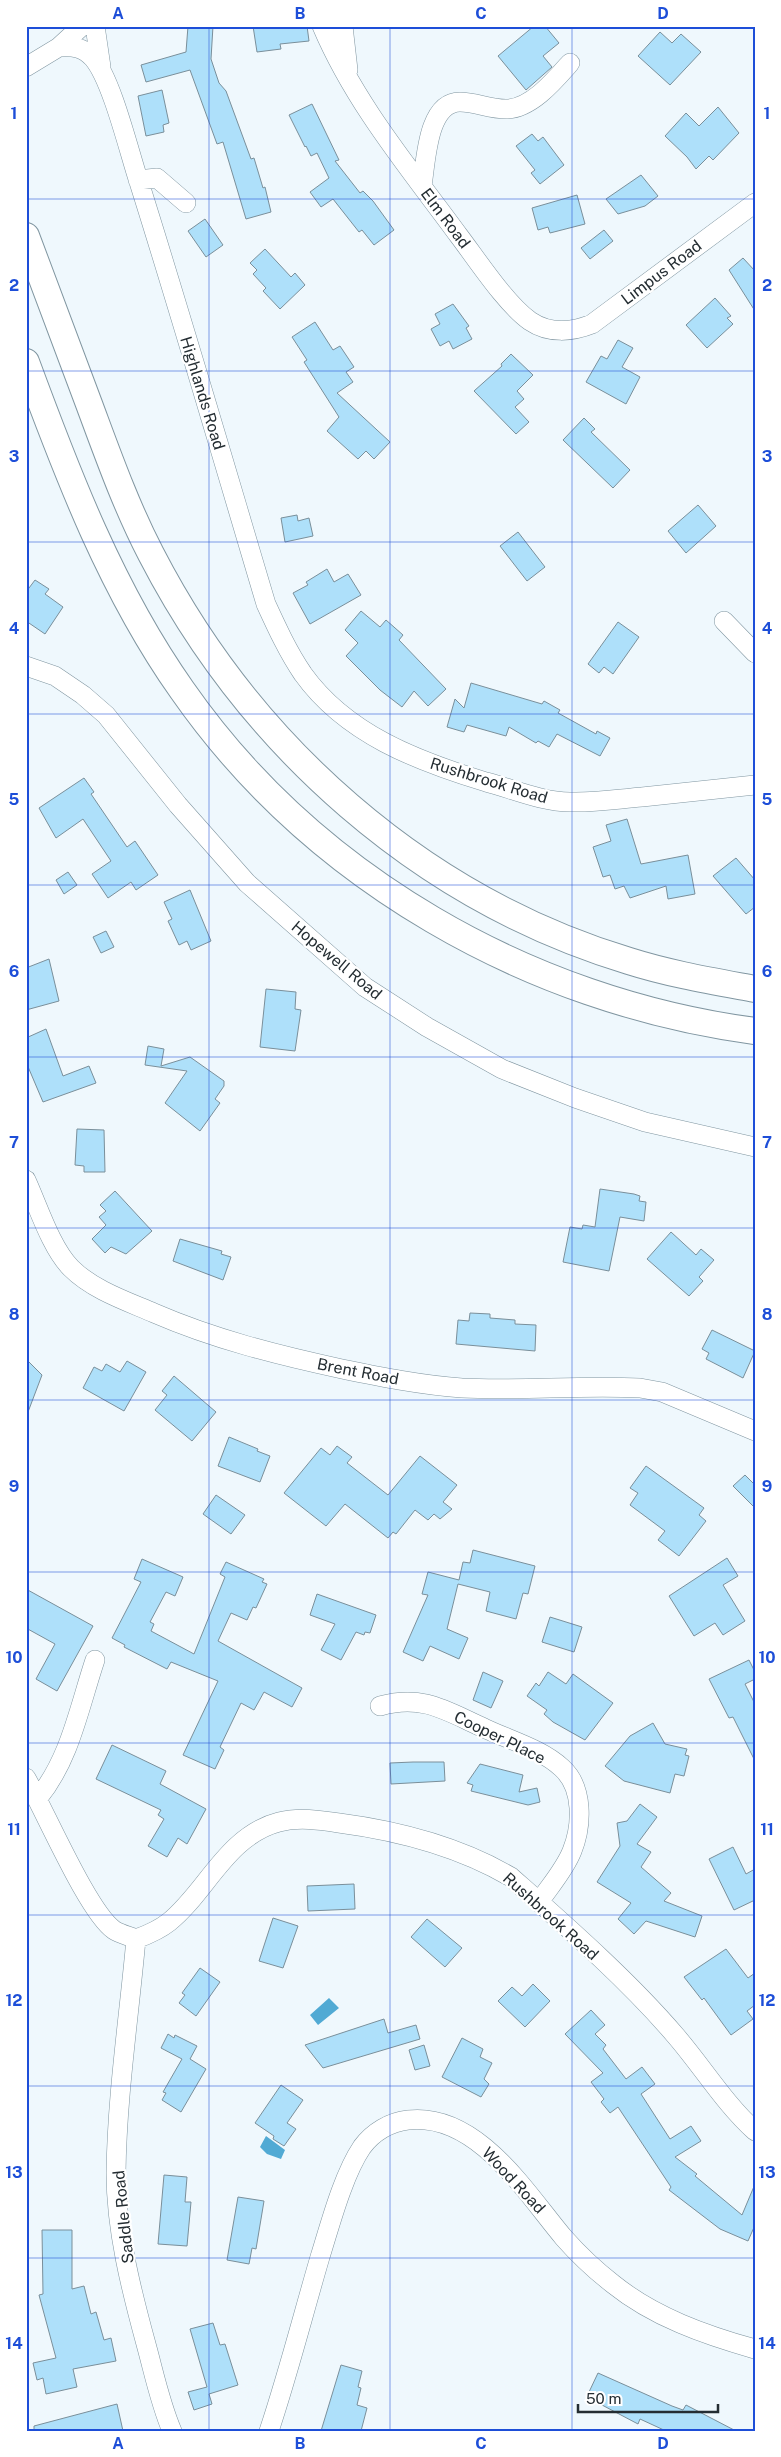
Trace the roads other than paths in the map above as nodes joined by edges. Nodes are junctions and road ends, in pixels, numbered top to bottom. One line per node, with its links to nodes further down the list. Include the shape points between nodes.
1 (82, 26): 5 (street)
2 (95, 26): 8 (street, Highlands Road)
3 (322, 26): 9 (street, Elm Road)
4 (343, 26): 9 (street, Elm Road)
5 (59, 47): 7 (street); 8 (street, Highlands Road, via 74,46 84,50)
6 (570, 63): 11 (street, via 556,79 520,106 506,109 451,102 443,107 432,132)
7 (26, 67)
8 (101, 71): 10 (street, Highlands Road)
9 (350, 78): 11 (street, Elm Road, via 369,115)
10 (138, 180): 12 (street, via 157,178); 20 (street, Highlands Road, via 266,604 283,641)
11 (422, 186): 15 (street, Elm Road, via 497,287 530,321 548,330)
12 (186, 203)
13 (755, 203): 15 (street, Limpus Road, via 592,324)
14 (26, 236): 22 (highway, via 123,496 151,553 208,650 251,707 293,753 341,802 390,841 508,912 569,940 628,961)
15 (564, 331)
16 (26, 362): 23 (highway, via 58,450 92,528 147,636 182,691 253,777 287,811 387,892 492,952 575,988 661,1013)
17 (724, 622): 18 (street)
18 (755, 653)
19 (26, 666): 24 (street, Hopewell Road, via 55,676 106,715 178,805 247,883 365,987 427,1028 502,1069 575,1098 645,1122)
20 (328, 704): 21 (street, Rushbrook Road, via 353,724 409,755 544,799 598,801)
21 (755, 785)
22 (755, 988)
23 (755, 1031)
24 (755, 1147)
25 (26, 1180): 26 (street, Brent Road, via 59,1250 70,1267 84,1279 104,1291 212,1335 266,1352 428,1384 462,1388 640,1388 662,1392)
26 (755, 1431)
27 (95, 1660): 30 (street, via 65,1757)
28 (380, 1706): 31 (street, Cooper Place, via 414,1700 433,1705 537,1752 562,1768 574,1784 578,1799 578,1831 572,1852)
29 (26, 1778): 30 (street)
30 (38, 1798): 32 (street, via 78,1878 104,1920 114,1930)
31 (539, 1902): 32 (street, Rushbrook Road, via 511,1877 450,1848 404,1834 305,1818 259,1829 222,1861 168,1923); 33 (street, Rushbrook Road, via 648,2005)
32 (136, 1939): 35 (street, Saddle Road, via 118,2143 117,2200 138,2312)
33 (755, 2131)
34 (755, 2349): 36 (street, Wood Road, via 677,2323 614,2286 585,2261 530,2193 483,2146 454,2128 434,2121 398,2121 378,2131 362,2147 350,2170 331,2219)
35 (172, 2431)
36 (269, 2431)

